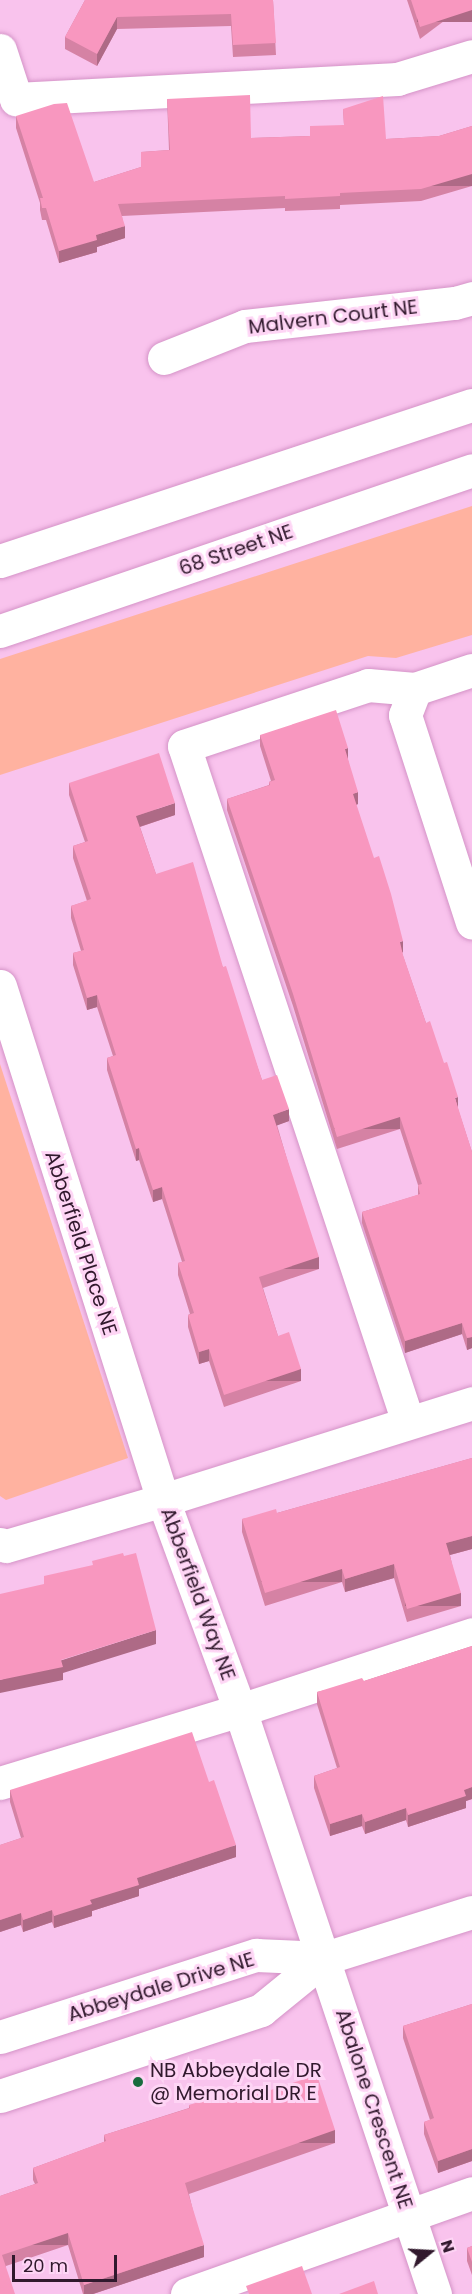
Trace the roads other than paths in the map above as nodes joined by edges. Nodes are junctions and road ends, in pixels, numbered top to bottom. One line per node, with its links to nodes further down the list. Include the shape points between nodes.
1 (0, 50): 2 (street, via 16,99 397,79)
2 (472, 56)
3 (472, 298): 4 (street, Malvern Court NE, via 245,326)
4 (164, 358)
5 (472, 405): 7 (street)
6 (472, 470): 8 (street, 68 Street NE)
7 (0, 561)
8 (0, 631)
9 (472, 670): 10 (street)
10 (415, 689): 11 (street, via 405,715); 14 (street, via 368,686 184,746)
11 (472, 922)
12 (0, 986): 15 (street, Abberfield Place NE)
13 (472, 1403): 14 (street, Abberfield Way NE)
14 (408, 1422): 15 (street, Abberfield Way NE)
15 (163, 1500): 16 (street, via 6,1546); 18 (street, Abberfield Way NE)
16 (0, 1544)
17 (472, 1634): 18 (street)
18 (240, 1710): 19 (street); 21 (street, Abberfield Way NE)
19 (0, 1783)
20 (472, 1912): 21 (street, Abbeydale Drive NE)
21 (325, 1958): 22 (street, Abbeydale Drive NE, via 256,1955); 23 (street, Abbeydale Drive NE, via 261,2010); 25 (street, Abalone Crescent NE)
22 (0, 2037)
23 (0, 2096)
24 (472, 2193): 25 (street)
25 (409, 2216): 26 (street); 27 (street, Abalone Crescent NE)
26 (187, 2294)
27 (435, 2294)

